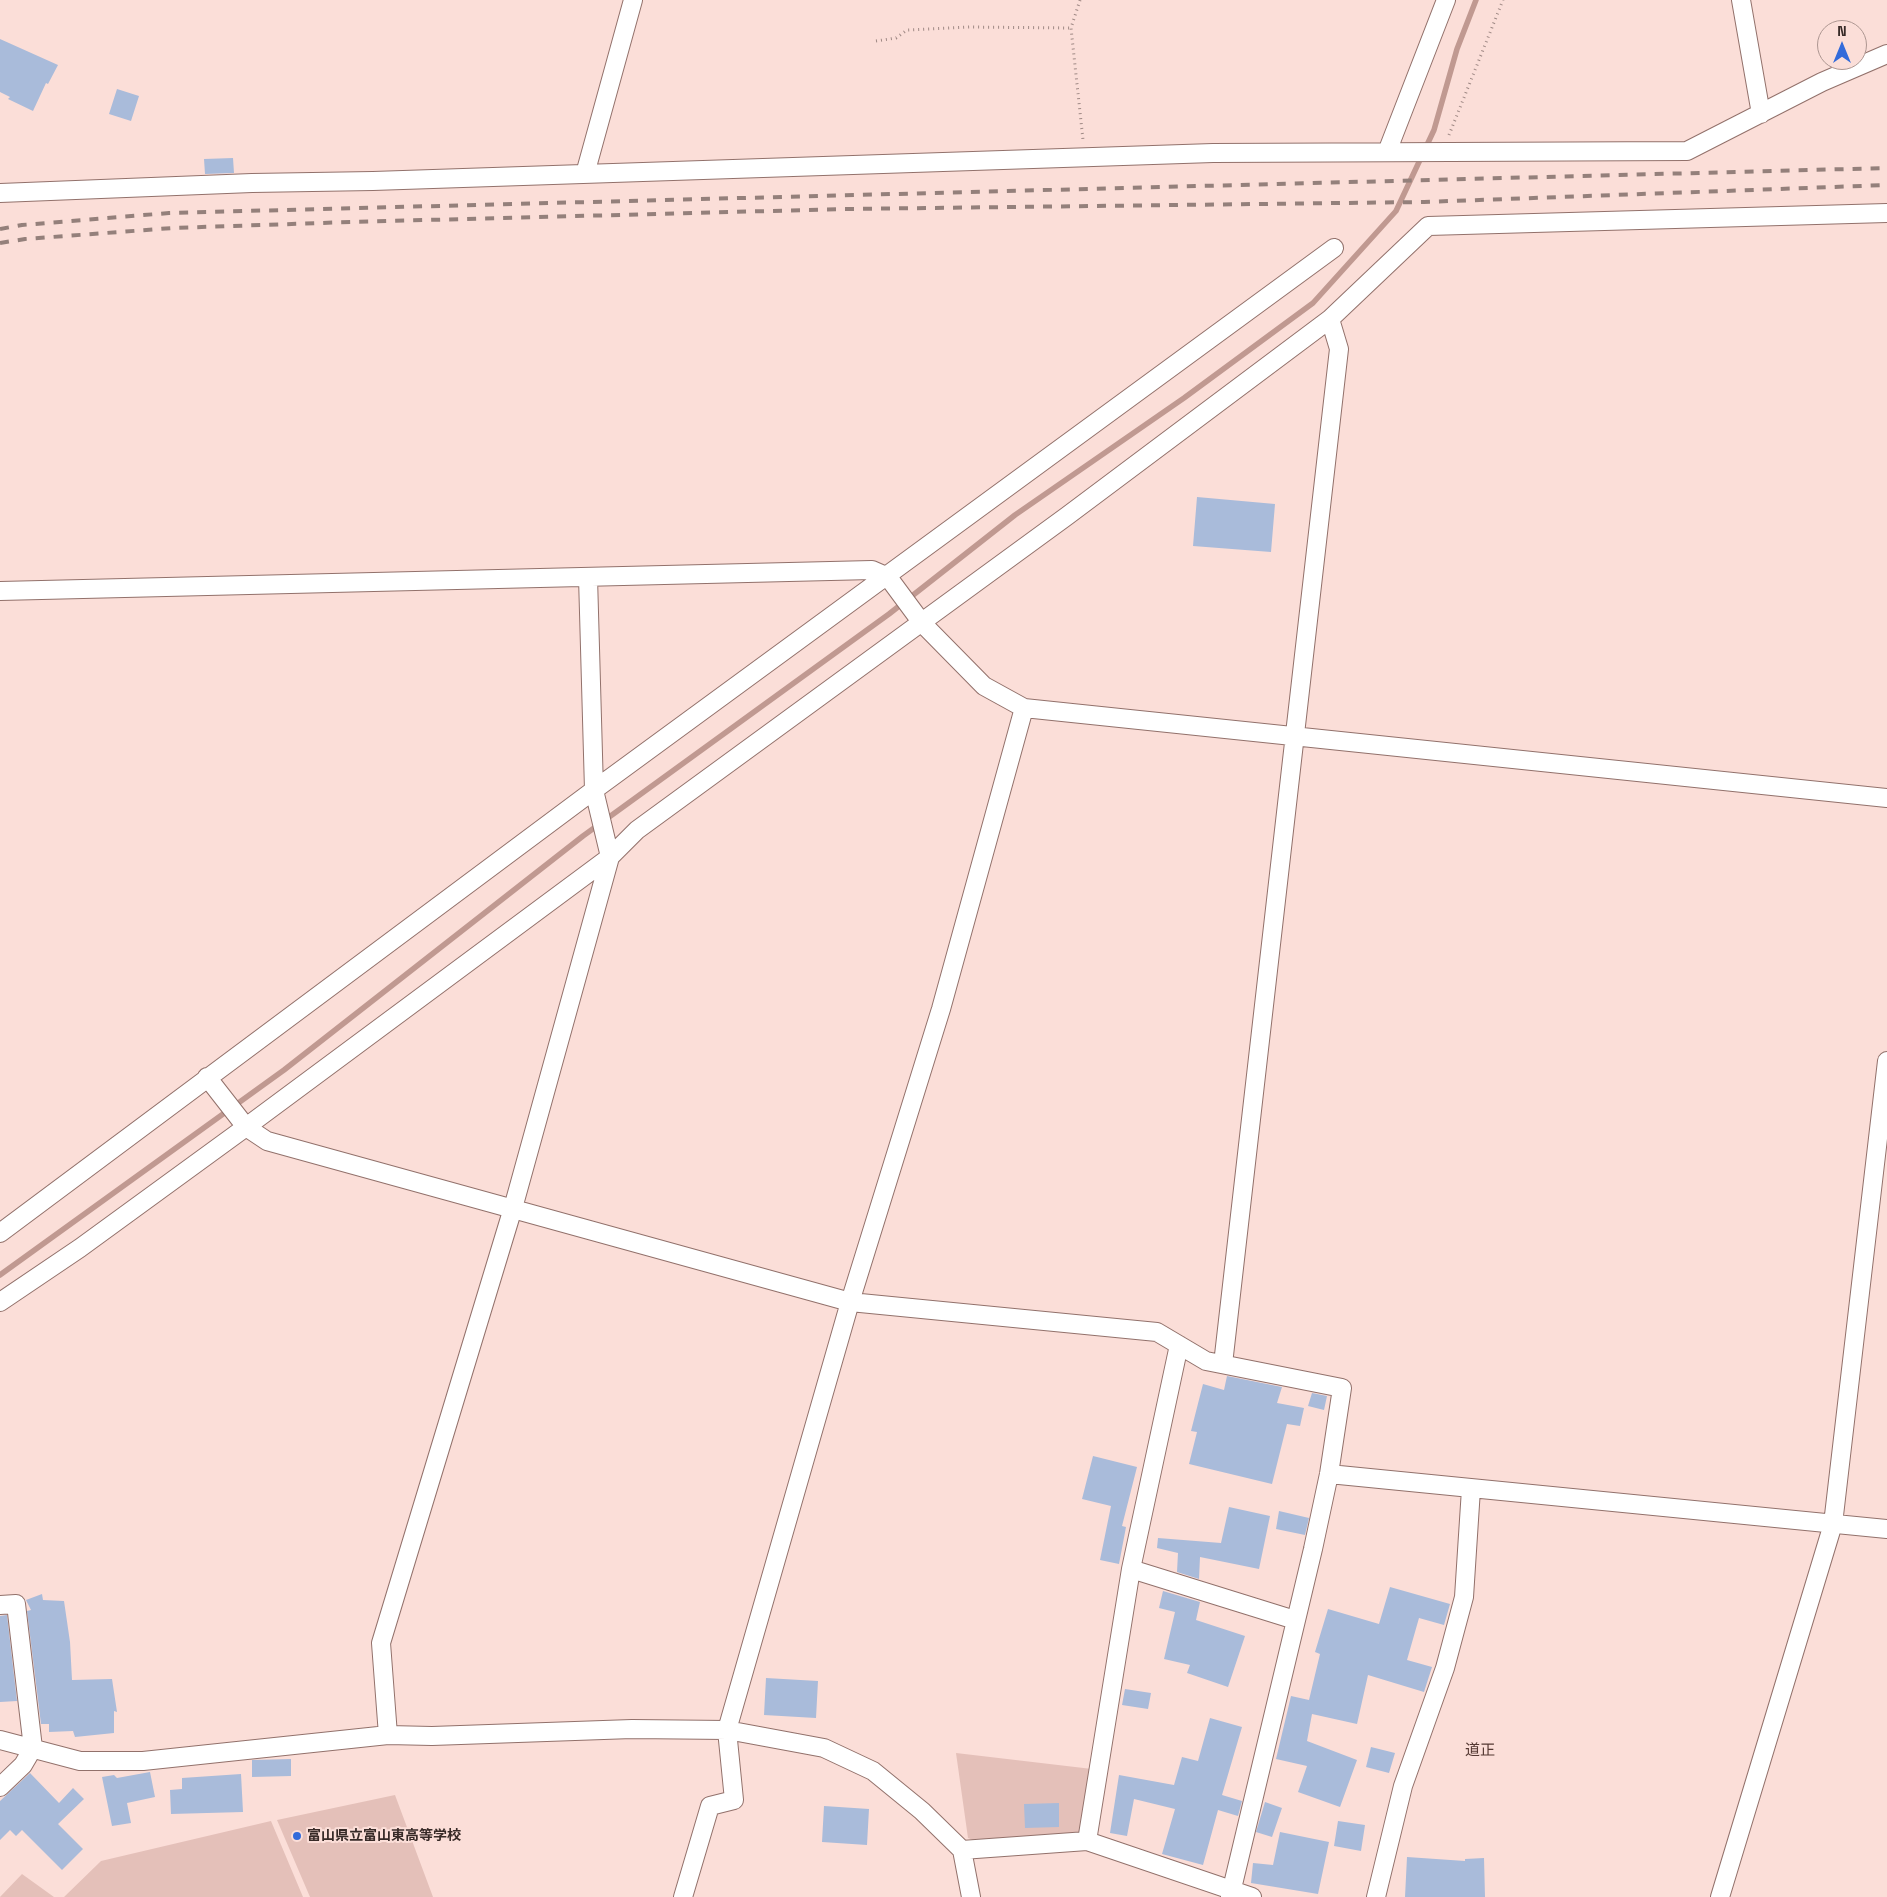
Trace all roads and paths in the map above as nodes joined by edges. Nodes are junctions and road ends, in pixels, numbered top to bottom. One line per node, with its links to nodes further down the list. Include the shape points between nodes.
1 (633, 0): 13 (street)
2 (1080, 0): 6 (path)
3 (1446, 0): 10 (street)
4 (1503, 0): 11 (path)
5 (1740, 0): 9 (street)
6 (1071, 28): 7 (path, via 908,30 896,38); 12 (path)
7 (876, 42)
8 (1887, 54): 9 (street)
9 (1760, 114): 11 (street, via 1687,151)
10 (1387, 152): 11 (street); 12 (street)
11 (1442, 152)
12 (1085, 157): 13 (street)
13 (585, 174): 14 (street)
14 (0, 193)
15 (1887, 213): 17 (street, via 1428,226)
16 (1334, 248): 19 (street)
17 (1330, 319): 21 (street); 23 (street, via 1339,349)
18 (588, 576): 19 (street, via 872,570); 20 (street); 24 (street)
19 (888, 576): 21 (street); 24 (street)
20 (0, 592)
21 (922, 623): 22 (street, via 984,686); 26 (street, via 637,830)
22 (1024, 708): 23 (street); 33 (street, via 941,1009)
23 (1295, 735): 25 (street); 35 (street)
24 (594, 790): 26 (street); 28 (street)
25 (1887, 798)
26 (610, 856): 29 (street); 30 (street)
27 (1887, 1061): 38 (street)
28 (207, 1077): 29 (street); 31 (street)
29 (246, 1127): 30 (street, via 266,1141); 32 (street)
30 (513, 1208): 33 (street); 44 (street, via 381,1643)
31 (0, 1233)
32 (0, 1302)
33 (850, 1302): 34 (street, via 1157,1332); 43 (street)
34 (1179, 1345): 35 (street, via 1206,1361); 40 (street)
35 (1223, 1364): 36 (street, via 1342,1388)
36 (1329, 1474): 37 (street); 42 (street)
37 (1471, 1488): 38 (street); 54 (street, via 1464,1597 1445,1668 1404,1786)
38 (1833, 1524): 39 (street); 55 (street)
39 (1887, 1529)
40 (1132, 1569): 42 (street); 48 (street)
41 (0, 1605): 46 (street, via 16,1604)
42 (1295, 1620): 50 (street)
43 (727, 1730): 44 (street); 49 (street, via 824,1748 873,1771 922,1811); 51 (street, via 734,1800 710,1806)
44 (388, 1735): 46 (street, via 143,1761 80,1761)
45 (0, 1740): 46 (street)
46 (33, 1748): 47 (street, via 22,1765)
47 (0, 1787)
48 (1087, 1841): 49 (street); 50 (street)
49 (962, 1850): 52 (street)
50 (1231, 1894): 53 (street)
51 (683, 1897)
52 (971, 1897)
53 (1252, 1897)
54 (1376, 1897)
55 (1720, 1897)

